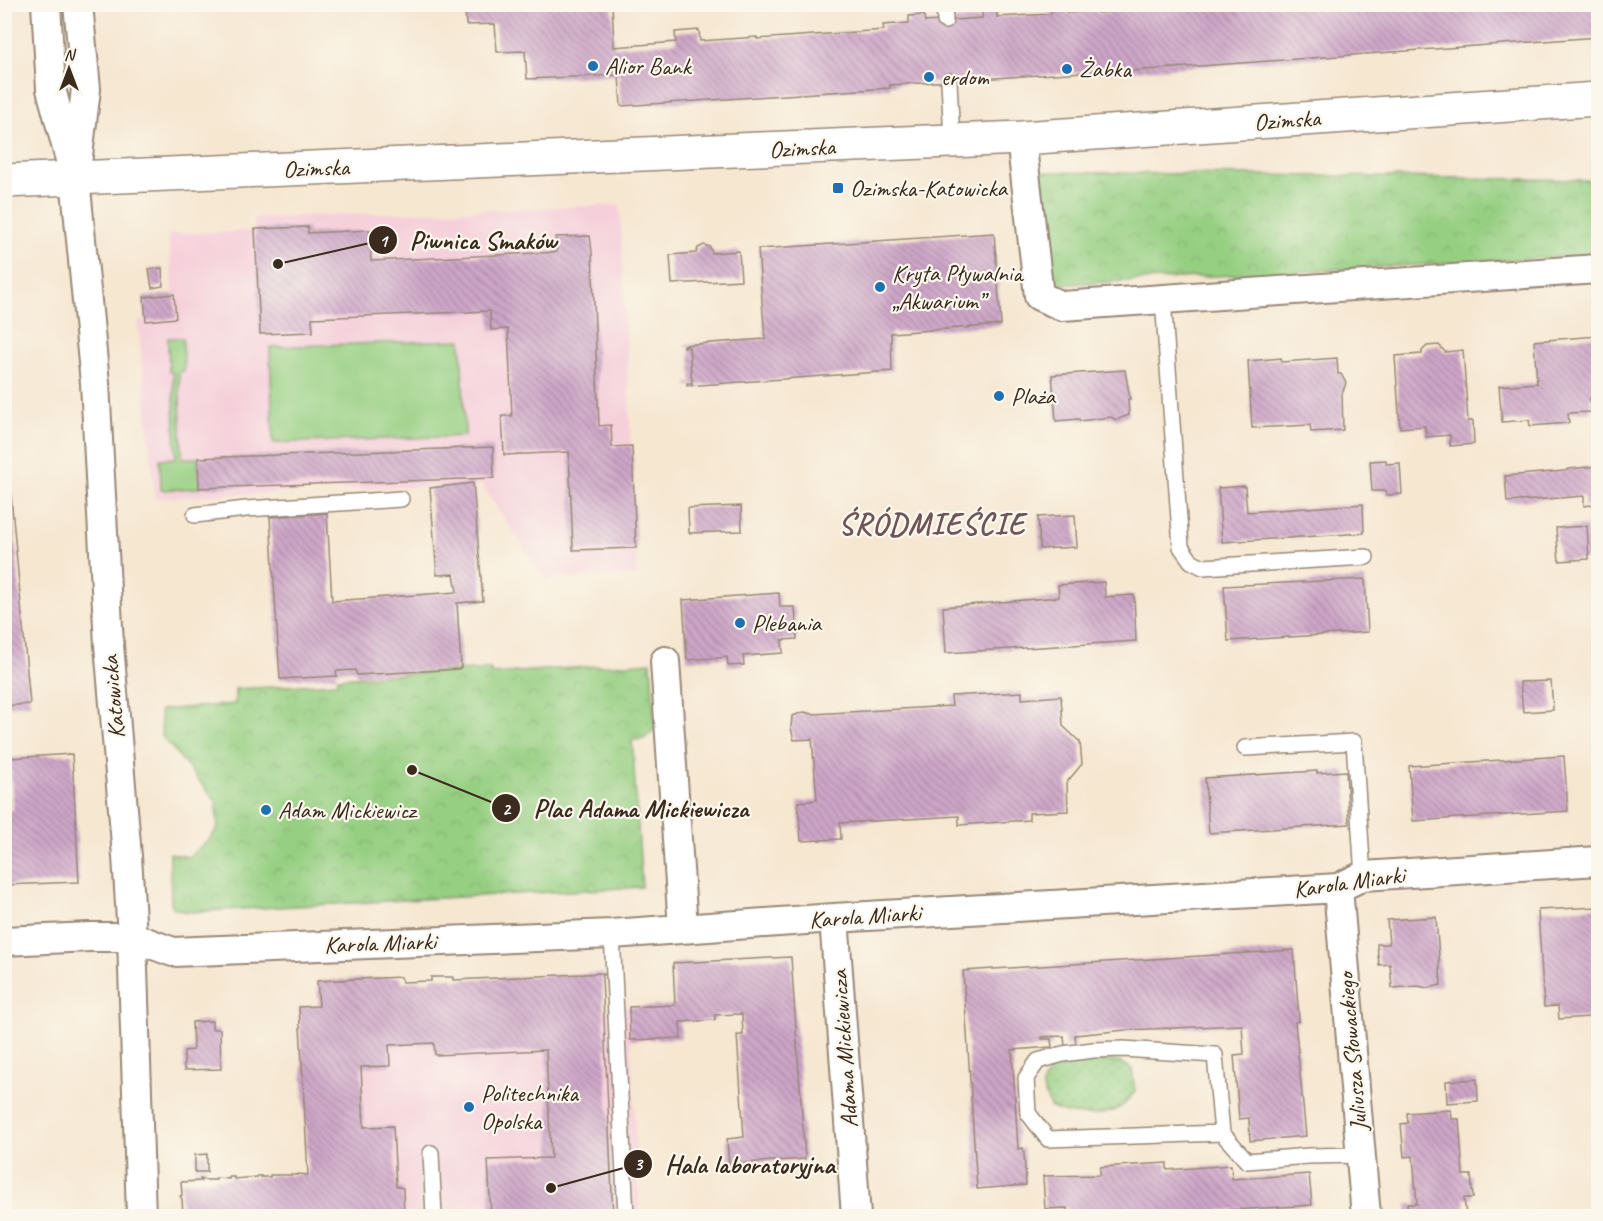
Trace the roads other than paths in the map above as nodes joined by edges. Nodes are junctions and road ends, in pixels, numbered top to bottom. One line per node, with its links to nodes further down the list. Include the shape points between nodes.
1 (46, 4): 9 (street, Katowicka, via 51,89)
2 (78, 4): 9 (street, Katowicka, via 86,89)
3 (944, 4): 4 (lane)
4 (945, 21)
5 (949, 81): 8 (lane)
6 (1599, 99): 7 (main road, Ozimska)
7 (1021, 138): 8 (main road, Ozimska); 12 (street, via 1039,296 1062,306)
8 (952, 141): 9 (main road, Ozimska)
9 (75, 178): 10 (main road, Ozimska); 23 (street, Katowicka, via 96,393 109,645)
10 (4, 181)
11 (1599, 269): 12 (street)
12 (1163, 299): 15 (lane, via 1181,547 1191,561 1203,567)
13 (401, 499): 14 (lane)
14 (195, 514)
15 (1366, 557)
16 (665, 661): 21 (street)
17 (1245, 748): 19 (lane, via 1354,742)
18 (1599, 861): 19 (street, Karola Miarki)
19 (1351, 882): 20 (street, Karola Miarki); 27 (street, Juliusza Słowackiego)
20 (834, 918): 21 (street, Karola Miarki); 28 (street, Adama Mickiewicza)
21 (682, 928): 22 (street, Karola Miarki)
22 (612, 934): 23 (street, Karola Miarki, via 173,951); 31 (lane)
23 (132, 937): 24 (street, Karola Miarki); 29 (street, Katowicka)
24 (4, 941)
25 (1222, 1133): 25 (lane, via 1215,1055 1093,1050 1038,1061 1026,1078 1028,1113 1048,1138); 27 (lane, via 1247,1161)
26 (431, 1154): 30 (lane)
27 (1360, 1155): 32 (street, Juliusza Słowackiego)
28 (856, 1210)
29 (141, 1216)
30 (434, 1216)
31 (626, 1216)
32 (1366, 1216)

